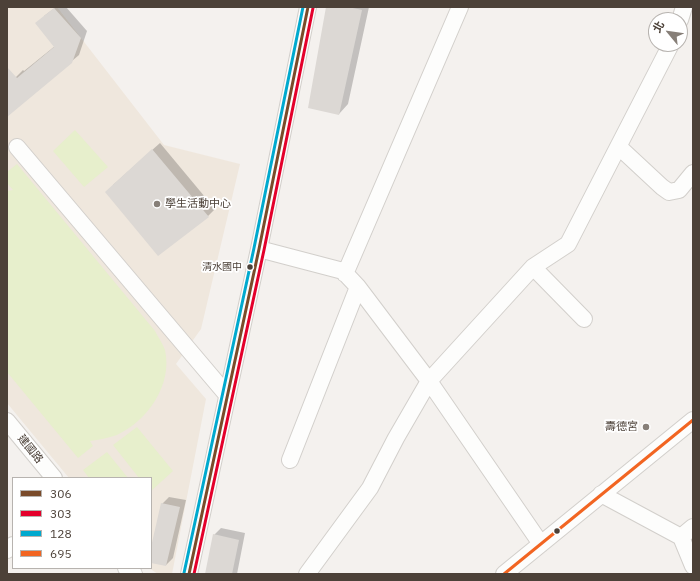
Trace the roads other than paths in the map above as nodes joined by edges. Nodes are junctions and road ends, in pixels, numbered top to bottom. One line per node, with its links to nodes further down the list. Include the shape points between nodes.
1 (308, 7): 7 (street)
2 (460, 7): 9 (street)
3 (667, 52): 5 (street)
4 (17, 147): 13 (street)
5 (619, 147): 6 (street, via 669,192 679,190); 8 (street, via 568,244)
6 (693, 173)
7 (259, 249): 9 (street, via 323,265); 13 (street)
8 (533, 267): 11 (street); 12 (street)
9 (346, 274): 10 (street)
10 (358, 287): 12 (street); 16 (street)
11 (584, 320)
12 (429, 381): 21 (street); 24 (street, via 370,488)
13 (227, 395): 23 (street)
14 (693, 420): 18 (street)
15 (7, 421): 17 (street, 建國路)
16 (290, 460)
17 (53, 477)
18 (601, 494): 20 (street); 21 (street)
19 (693, 527): 20 (street)
20 (681, 537): 22 (street)
21 (541, 544): 25 (street)
22 (693, 566)
23 (189, 574)
24 (307, 574)
25 (504, 574)

